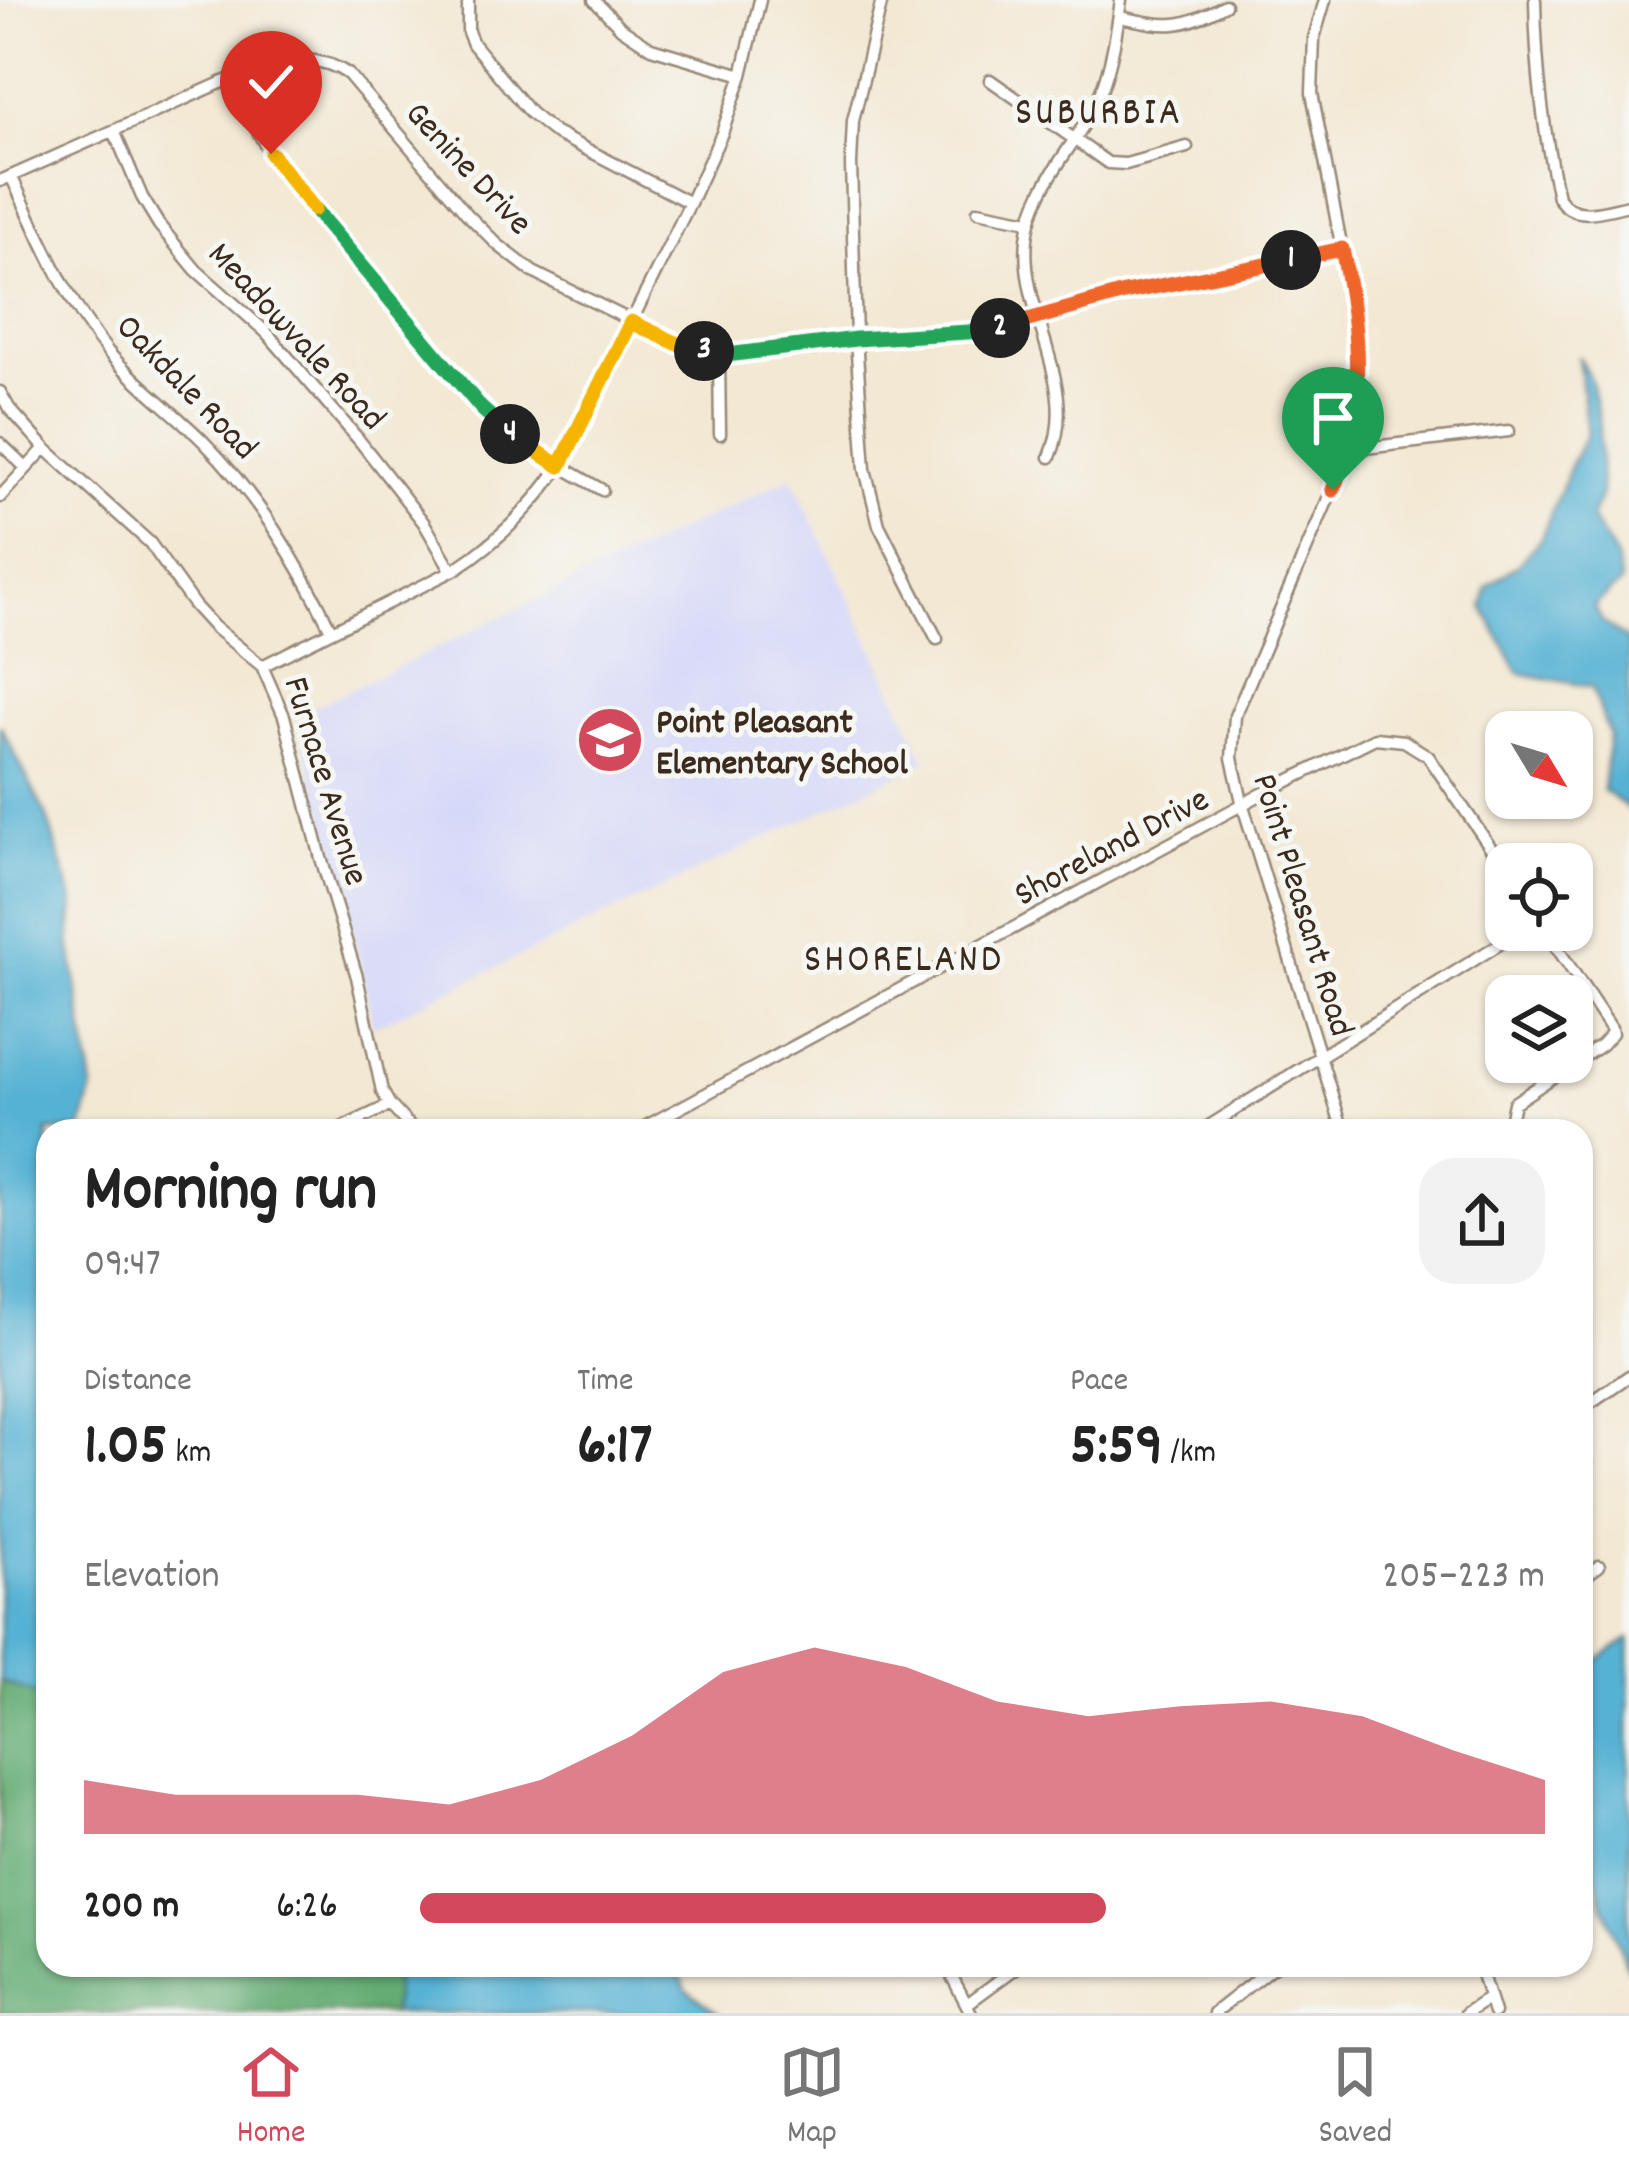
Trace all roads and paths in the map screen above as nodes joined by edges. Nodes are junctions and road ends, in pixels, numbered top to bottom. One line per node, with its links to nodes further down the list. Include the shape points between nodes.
1 (468, 0): 17 (street, via 473,44 530,113 578,147)
2 (595, 0): 10 (street, via 651,48)
3 (760, 0): 10 (street)
4 (882, 0): 24 (street, via 853,121)
5 (1121, 0): 9 (street)
6 (1324, 0): 21 (street, Point Pleasant Road, via 1312,93)
7 (1535, 0): 18 (street, via 1558,197 1576,213)
8 (1225, 5): 9 (street, via 1182,26)
9 (1119, 17): 14 (street, via 1101,91)
10 (742, 75): 17 (street)
11 (235, 79): 13 (street, Genine Drive); 23 (street, Genine Drive, via 280,59 338,67 498,245); 33 (street, via 271,154 401,314 482,409)
12 (990, 80): 14 (street)
13 (114, 131): 16 (street, Genine Drive); 37 (street, Meadowvale Road, via 159,225 328,403 424,523)
14 (1075, 141): 15 (street, via 1108,163 1126,164); 20 (street)
15 (1187, 147)
16 (6, 178): 38 (street, Oakdale Road, via 111,355 235,474)
17 (690, 203): 23 (street)
18 (1629, 205)
19 (978, 211): 20 (street)
20 (1029, 221): 22 (street, via 1027,269)
21 (1342, 249): 22 (street, Genine Drive, via 1124,293); 31 (street, Point Pleasant Road, via 1358,355)
22 (1039, 319): 24 (street, Genine Drive); 32 (street, via 1060,409)
23 (631, 322): 25 (street, Genine Drive); 33 (street)
24 (856, 339): 25 (street, Genine Drive); 39 (street, via 870,496)
25 (719, 356): 28 (street)
26 (0, 392): 30 (street, Furnace Avenue)
27 (1509, 431): 31 (street)
28 (720, 434)
29 (0, 443): 34 (street)
30 (45, 448): 34 (street); 40 (street, Furnace Avenue, via 151,543 214,627)
31 (1348, 450): 41 (street, Point Pleasant Road, via 1234,716 1232,758)
32 (1050, 457)
33 (560, 466): 35 (street); 37 (street, via 514,524)
34 (26, 469): 36 (street)
35 (602, 490)
36 (0, 497)
37 (452, 572): 38 (street)
38 (332, 630): 40 (street)
39 (937, 639)
40 (262, 666): 46 (street, Furnace Avenue, via 284,716)
41 (1243, 806): 42 (street, Shoreland Drive, via 1375,737 1404,741 1440,770); 45 (street, Point Pleasant Road); 49 (street, Shoreland Drive)
42 (1488, 843)
43 (1489, 951): 45 (street)
44 (1559, 951): 52 (street, via 1612,1033 1514,1103)
45 (1320, 1058): 50 (street); 51 (street, Point Pleasant Road)
46 (390, 1105): 47 (street); 48 (street, Furnace Avenue)
47 (360, 1119)
48 (403, 1119)
49 (659, 1119)
50 (1221, 1119)
51 (1338, 1119)
52 (1512, 1119)
53 (1629, 1376): 54 (street)
54 (1593, 1401)
55 (1599, 1566): 56 (street)
56 (1593, 1570)
57 (952, 1977): 62 (street)
58 (1006, 1977): 62 (street)
59 (1260, 1977): 63 (street)
60 (1483, 1977): 61 (street)
61 (1490, 1998): 64 (street); 65 (street)
62 (969, 2008)
63 (1214, 2013)
64 (1466, 2013)
65 (1495, 2013)

